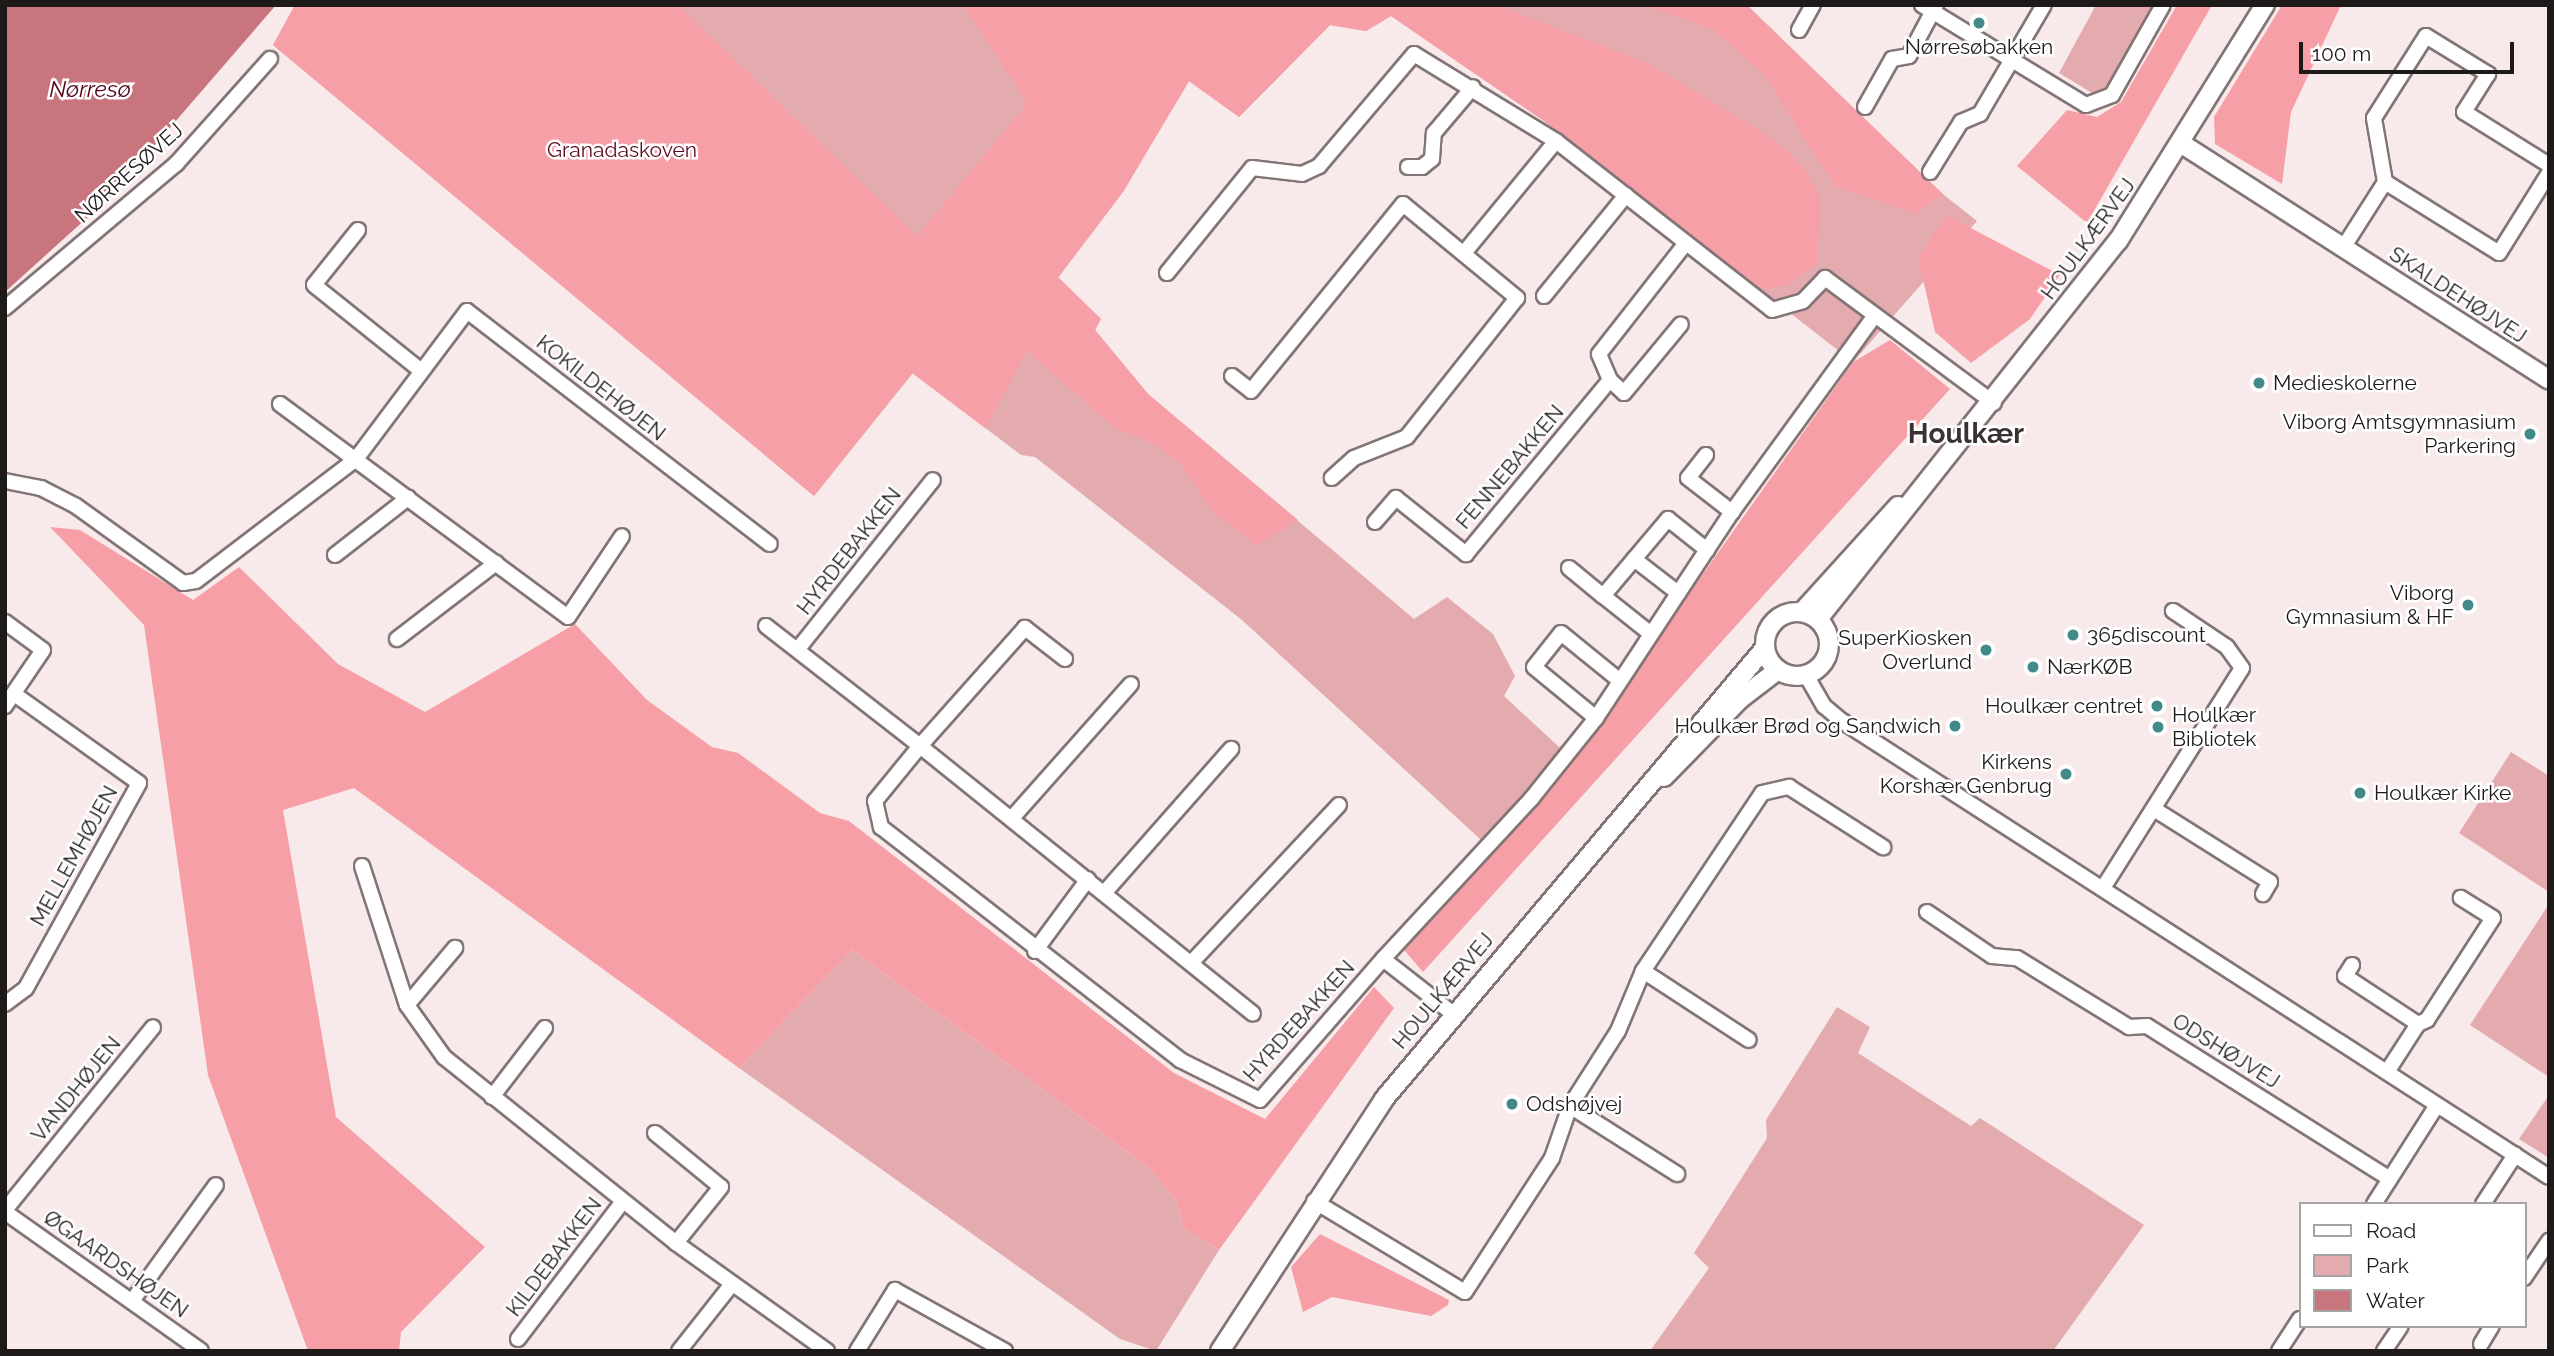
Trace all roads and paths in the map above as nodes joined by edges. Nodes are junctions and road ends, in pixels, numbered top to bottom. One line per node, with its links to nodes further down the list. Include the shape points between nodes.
1 (1813, 5): 6 (street)
2 (2044, 5): 8 (street)
3 (2163, 5): 8 (street, via 2112,94 2100,103 2086,105)
4 (2265, 5): 12 (street, HOULKÆRVEJ)
5 (1930, 7): 8 (street); 10 (street, via 1909,56 1892,59)
6 (1799, 30)
7 (271, 59): 25 (street, NØRRESØVEJ, via 176,164)
8 (2011, 60): 15 (street, via 1980,114 1961,122)
9 (1473, 87): 11 (street); 14 (street, via 1434,133 1432,159 1422,167); 23 (street, via 1414,54 1319,166 1302,174 1252,168)
10 (1866, 107)
11 (1556, 141): 18 (street); 22 (street)
12 (2182, 144): 21 (street, SKALDEHØJVEJ); 32 (street, HOULKÆRVEJ)
13 (2549, 166): 17 (street, via 2464,112 2488,74 2426,36 2374,118)
14 (1408, 167)
15 (1930, 172)
16 (2549, 173): 17 (street, via 2498,253)
17 (2385, 182): 21 (street)
18 (1626, 195): 20 (street); 24 (street)
19 (358, 230): 28 (street, via 314,285)
20 (1686, 243): 26 (street, via 1772,310 1802,301 1825,278); 30 (street, via 1599,355)
21 (2343, 248): 31 (street, SKALDEHØJVEJ)
22 (1464, 253): 29 (street, via 1403,204 1251,391); 36 (street, via 1517,299 1407,437 1354,458)
23 (1167, 273)
24 (1544, 296)
25 (5, 308)
26 (1875, 315): 32 (street); 40 (street)
27 (1681, 324): 30 (street, via 1625,393)
28 (420, 370): 35 (street, KOKILDEHØJEN); 43 (street, KOKILDEHØJEN, via 467,311)
29 (1232, 376)
30 (1609, 380): 41 (street, FENNEBAKKEN, via 1466,554 1396,498)
31 (2549, 380)
32 (1994, 403): 52 (street, HOULKÆRVEJ)
33 (280, 404): 35 (street)
34 (1706, 454): 40 (street, via 1688,478)
35 (356, 458): 38 (street, KOKILDEHØJEN, via 196,581 183,583 76,506 41,488); 39 (street)
36 (1332, 478)
37 (933, 480): 58 (street, HYRDEBAKKEN)
38 (5, 481)
39 (408, 498): 45 (street); 47 (street)
40 (1732, 512): 44 (street)
41 (1375, 522)
42 (622, 536): 47 (street, via 568,617)
43 (770, 544)
44 (1707, 551): 46 (street, via 1668,519); 49 (street)
45 (335, 555)
46 (1634, 559): 49 (street); 50 (street)
47 (496, 563): 56 (street)
48 (1569, 568): 50 (street)
49 (1678, 593): 55 (street)
50 (1603, 596): 55 (street)
51 (2174, 611): 70 (street, via 2227,647 2242,668)
52 (1810, 615): 57 (street, via 1774,621); 61 (street, via 1829,638 1828,655)
53 (5, 622): 64 (street, via 43,650)
54 (766, 626): 58 (street, HYRDEBAKKEN)
55 (1651, 634): 62 (street)
56 (397, 639)
57 (1765, 648): 60 (street); 72 (street, HOULKÆRVEJ)
58 (798, 649): 67 (street, HYRDEBAKKEN)
59 (1065, 659): 67 (street, HYRDEBAKKEN, via 1025,628)
60 (1778, 670): 61 (street); 72 (street, HOULKÆRVEJ, via 1750,689)
61 (1806, 676): 76 (street, via 1824,706 1842,721)
62 (1620, 681): 66 (street); 66 (street, via 1561,633 1534,667)
63 (1131, 684): 71 (street)
64 (14, 694): 65 (street); 87 (street, MELLEMHØJEN, via 139,783 26,988)
65 (5, 706)
66 (1596, 718): 83 (street, HYRDEBAKKEN, via 1532,798)
67 (920, 746): 71 (street, HYRDEBAKKEN); 82 (street, HYRDEBAKKEN, via 875,801 877,820)
68 (1231, 748): 77 (street)
69 (1339, 805): 84 (street)
70 (2154, 809): 76 (street); 78 (street, via 2270,882)
71 (1012, 817): 75 (street, HYRDEBAKKEN)
72 (1620, 820): 89 (street, HOULKÆRVEJ)
73 (1883, 847): 86 (street, via 1789,788 1762,793)
74 (362, 866): 88 (street, KILDEBAKKEN)
75 (1088, 879): 77 (street, HYRDEBAKKEN); 82 (street)
76 (2103, 888): 95 (street)
77 (1105, 892): 84 (street, HYRDEBAKKEN)
78 (2263, 894)
79 (2461, 898): 91 (street, via 2493,918 2427,1020)
80 (1927, 912): 103 (street, ODSHØJVEJ, via 1992,956 2017,958 2129,1027 2147,1026)
81 (456, 948): 88 (street)
82 (1035, 951): 83 (street, HYRDEBAKKEN, via 1153,1042 1260,1100)
83 (1383, 960): 89 (street, HYRDEBAKKEN)
84 (1192, 962): 90 (street, HYRDEBAKKEN)
85 (2352, 965): 91 (street, via 2345,976)
86 (1643, 971): 94 (street); 98 (street, via 1618,1031)
87 (5, 1004)
88 (407, 1005): 96 (street, KILDEBAKKEN, via 444,1057)
89 (1452, 1013): 106 (street, HOULKÆRVEJ)
90 (1253, 1014)
91 (2418, 1024): 95 (street)
92 (153, 1027): 109 (street, VANDHØJEN)
93 (545, 1028): 96 (street)
94 (1749, 1040)
95 (2387, 1072): 97 (street)
96 (492, 1097): 105 (street, KILDEBAKKEN)
97 (2437, 1105): 100 (street); 103 (street)
98 (1570, 1107): 101 (street); 106 (street, via 1552,1158 1465,1292)
99 (655, 1133): 111 (street, via 722,1187)
100 (2515, 1155): 102 (street); 108 (street)
101 (1677, 1174)
102 (2549, 1177)
103 (2390, 1179): 107 (street)
104 (216, 1185): 114 (street)
105 (623, 1201): 111 (street, KILDEBAKKEN); 118 (street, KILDEBAKKEN)
106 (1314, 1201): 126 (street, HOULKÆRVEJ)
107 (2375, 1202)
108 (2484, 1202)
109 (5, 1211): 114 (street, ØGAARDSHØJEN)
110 (2549, 1241): 112 (street)
111 (676, 1243): 113 (street, KILDEBAKKEN)
112 (2526, 1275)
113 (733, 1284): 122 (street); 123 (street, KILDEBAKKEN)
114 (132, 1301): 120 (street, ØGAARDSHØJEN)
115 (2298, 1321): 127 (street)
116 (2400, 1328): 121 (street)
117 (2491, 1328): 119 (street)
118 (518, 1339)
119 (2481, 1344)
120 (190, 1348)
121 (2392, 1348)
122 (679, 1351)
123 (827, 1351)
124 (857, 1351): 125 (street, via 895,1290)
125 (1005, 1351)
126 (1220, 1351)
127 (2279, 1351)

